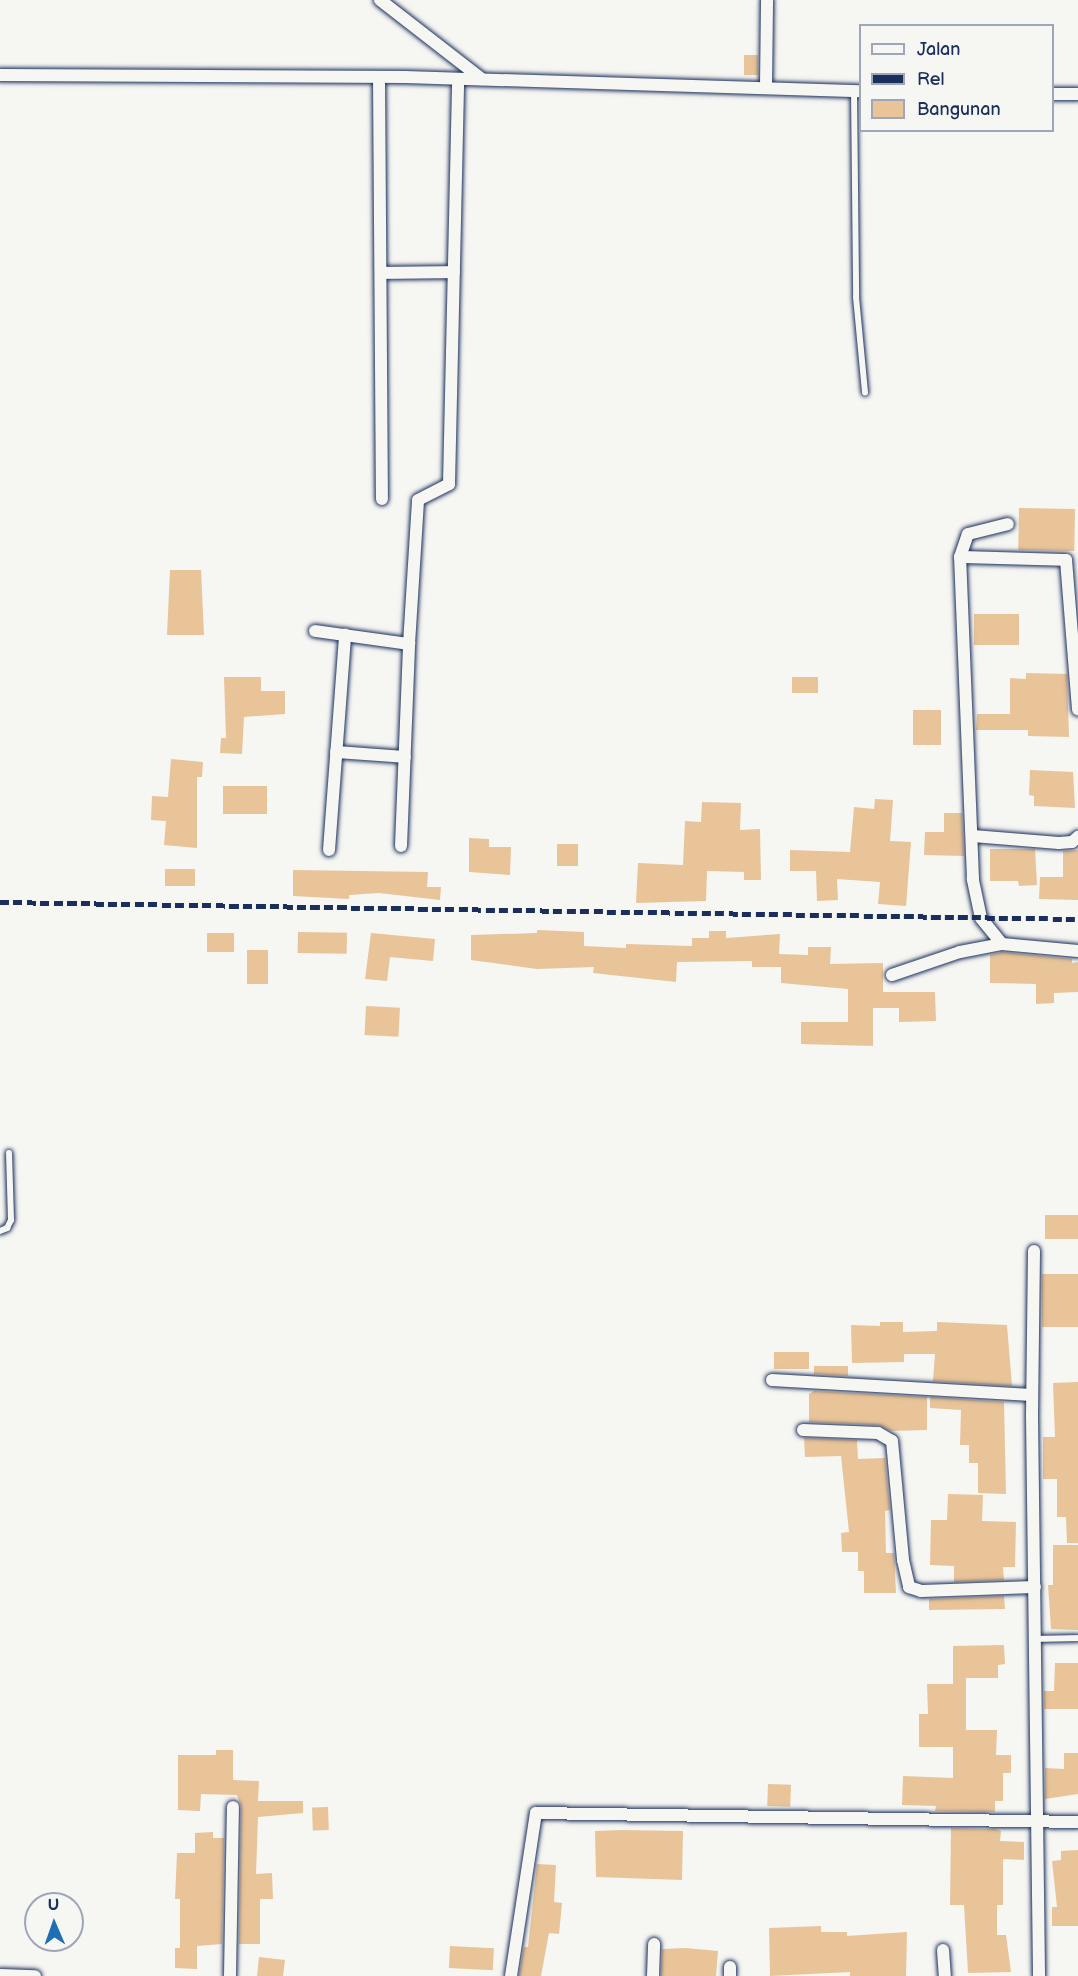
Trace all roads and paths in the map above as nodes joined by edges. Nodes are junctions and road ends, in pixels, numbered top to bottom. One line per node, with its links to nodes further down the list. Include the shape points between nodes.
1 (380, 0): 6 (street)
2 (767, 0): 7 (street)
3 (0, 75): 4 (street)
4 (379, 77): 5 (street); 12 (street)
5 (458, 79): 6 (street); 11 (street)
6 (482, 79): 7 (street)
7 (766, 86): 8 (street)
8 (857, 91): 13 (lane, via 856,297)
9 (1054, 94): 10 (street)
10 (1078, 94)
11 (454, 272): 12 (street); 19 (street, via 449,484 418,500)
12 (383, 273): 14 (street)
13 (865, 393)
14 (382, 499)
15 (1008, 525): 16 (street, via 968,534)
16 (960, 557): 20 (street, via 1066,560); 23 (street)
17 (315, 632): 18 (street)
18 (345, 635): 19 (street); 21 (street)
19 (409, 644): 22 (street)
20 (1078, 710)
21 (336, 752): 22 (street); 26 (street)
22 (405, 757): 25 (street)
23 (973, 836): 24 (street, via 1059,843); 27 (street, via 973,879 981,918)
24 (1078, 837)
25 (401, 846)
26 (329, 850)
27 (1002, 944): 28 (street); 29 (street, via 960,952)
28 (1078, 951)
29 (892, 975)
30 (9, 1154): 31 (lane, via 11,1220)
31 (0, 1231)
32 (1034, 1251): 34 (street)
33 (772, 1380): 34 (street)
34 (1032, 1395): 36 (street)
35 (804, 1430): 36 (street, via 878,1433 892,1441 909,1587 921,1591)
36 (1035, 1587): 38 (street)
37 (1078, 1638): 38 (lane)
38 (1035, 1639): 40 (street)
39 (233, 1807): 46 (street)
40 (1035, 1821): 41 (street); 47 (street, via 536,1814); 50 (street)
41 (1078, 1822)
42 (654, 1944): 48 (street)
43 (944, 1950): 49 (street)
44 (0, 1975): 45 (street)
45 (35, 1976)
46 (230, 1976)
47 (511, 1976)
48 (653, 1976)
49 (945, 1976)
50 (1039, 1976)

